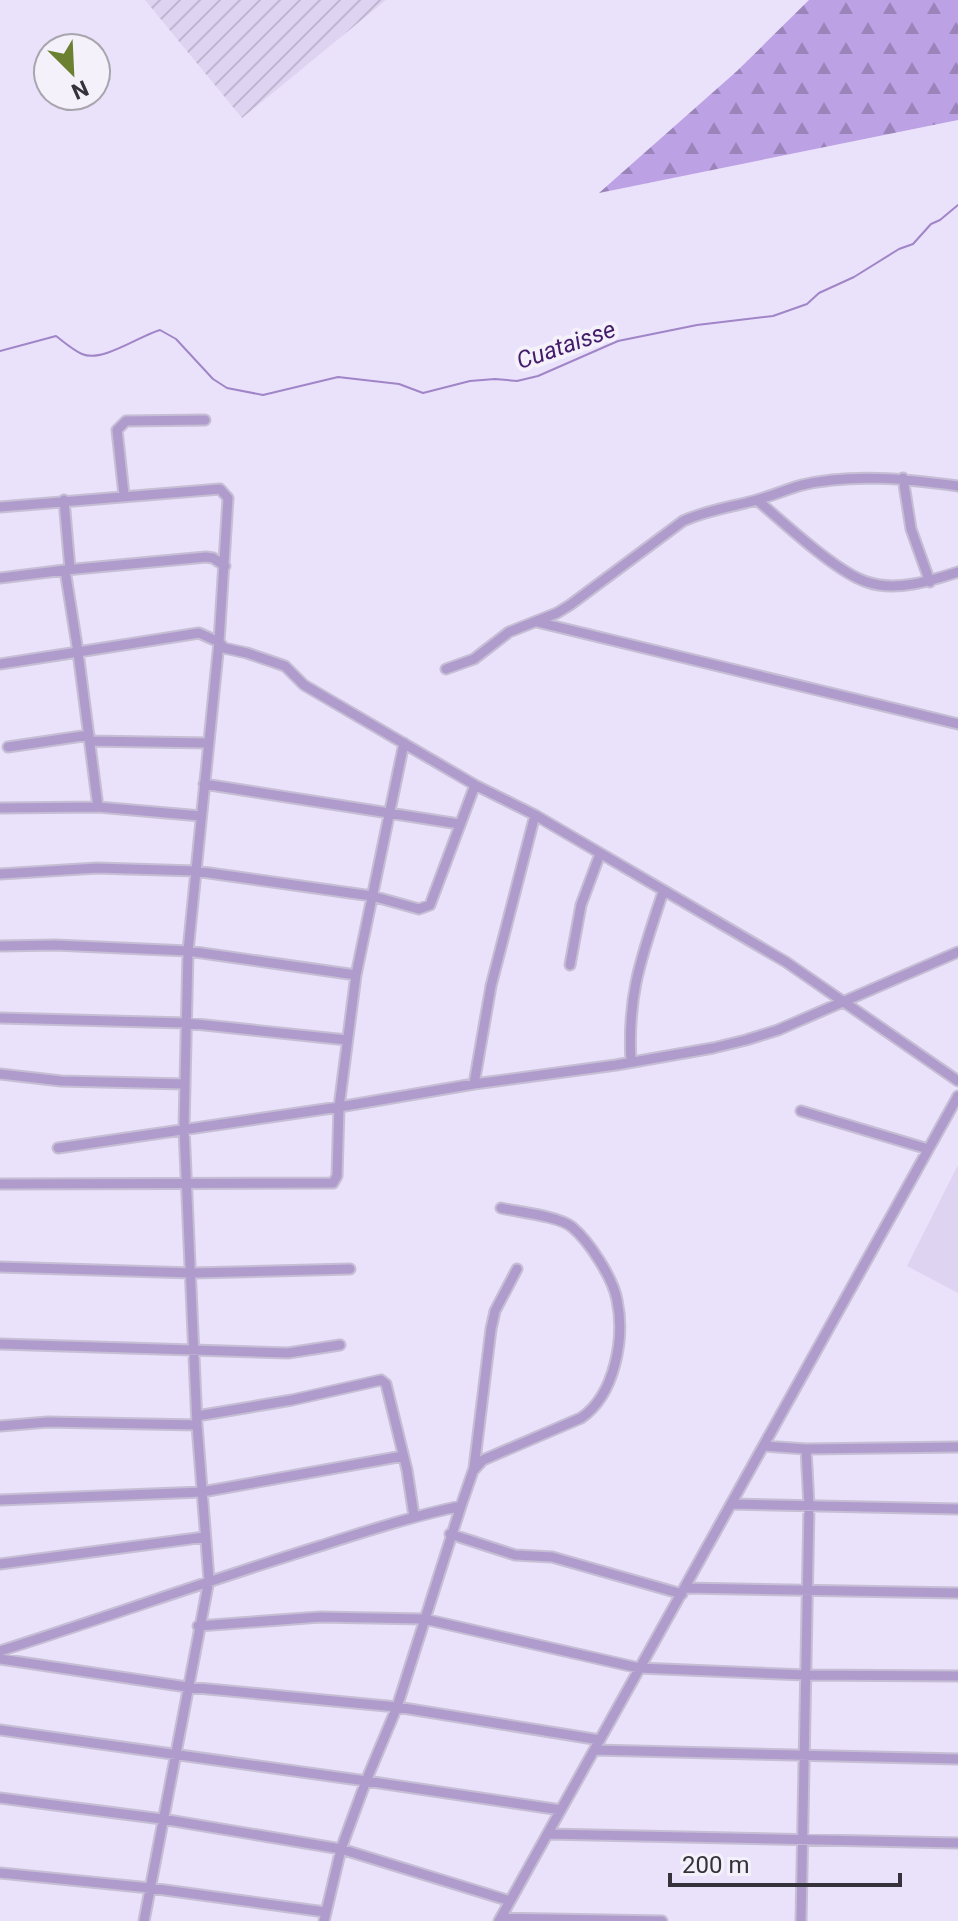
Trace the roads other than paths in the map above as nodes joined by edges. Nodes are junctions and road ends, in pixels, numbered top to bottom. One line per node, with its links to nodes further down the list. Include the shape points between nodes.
1 (205, 420): 4 (street, via 120,425)
2 (903, 478): 3 (street); 6 (street, via 829,481); 12 (street, via 911,529)
3 (958, 486)
4 (124, 495): 5 (street); 8 (street, via 215,487 225,492)
5 (64, 500): 7 (street); 9 (street)
6 (757, 500): 12 (street, via 867,583); 13 (street, via 683,521 570,605)
7 (0, 507)
8 (225, 566): 9 (street, via 206,557); 14 (street)
9 (68, 570): 11 (street); 15 (street)
10 (958, 572): 12 (street)
11 (0, 578)
12 (930, 582)
13 (537, 622): 17 (street); 18 (street)
14 (219, 642): 15 (street, via 199,633); 20 (street); 21 (street, via 230,651 285,666 304,685)
15 (78, 652): 16 (street); 19 (street)
16 (0, 664)
17 (446, 669)
18 (958, 724)
19 (89, 738): 20 (street); 22 (street); 25 (street)
20 (208, 743): 23 (street)
21 (404, 743): 24 (street); 27 (street)
22 (8, 747)
23 (204, 784): 27 (street); 29 (street)
24 (475, 785): 28 (street); 30 (street)
25 (98, 807): 26 (street); 29 (street)
26 (0, 808)
27 (388, 814): 30 (street); 35 (street)
28 (535, 815): 31 (street); 49 (street, via 491,986)
29 (201, 816): 32 (street)
30 (459, 824): 35 (street, via 430,905 419,909)
31 (600, 854): 34 (street); 39 (street, via 581,905)
32 (195, 871): 33 (street, via 97,868); 35 (street); 37 (street)
33 (0, 874)
34 (663, 892): 41 (street, via 786,962); 45 (street, via 635,975)
35 (372, 896): 40 (street)
36 (0, 946): 37 (street)
37 (188, 951): 40 (street); 43 (street)
38 (958, 952): 41 (street)
39 (570, 965)
40 (356, 975): 44 (street)
41 (842, 1002): 45 (street, via 746,1040); 47 (street)
42 (0, 1018): 43 (street)
43 (186, 1023): 44 (street); 48 (street)
44 (347, 1040): 51 (street)
45 (631, 1062): 49 (street)
46 (0, 1074): 48 (street)
47 (958, 1081)
48 (185, 1084): 53 (street)
49 (474, 1084): 51 (street)
50 (958, 1096): 55 (street)
51 (339, 1107): 53 (street); 57 (street, via 333,1183)
52 (801, 1111): 55 (street)
53 (184, 1128): 54 (street); 57 (street)
54 (58, 1148)
55 (928, 1149): 68 (street)
56 (0, 1184): 57 (street)
57 (186, 1184): 62 (street)
58 (501, 1208): 72 (street, via 574,1228 614,1289 617,1360 593,1410 486,1458)
59 (0, 1267): 62 (street)
60 (350, 1269): 62 (street)
61 (517, 1269): 72 (street, via 491,1329)
62 (192, 1273): 65 (street)
63 (0, 1344): 65 (street)
64 (340, 1345): 65 (street, via 288,1353)
65 (193, 1351): 66 (street)
66 (197, 1421): 67 (street); 71 (street, via 381,1380); 73 (street)
67 (0, 1426)
68 (764, 1446): 70 (street); 75 (street)
69 (958, 1447): 70 (street)
70 (806, 1449): 77 (street)
71 (403, 1456): 73 (street); 79 (street)
72 (473, 1471): 76 (street)
73 (202, 1492): 74 (street); 81 (street)
74 (0, 1500)
75 (731, 1504): 77 (street); 85 (street)
76 (461, 1506): 79 (street); 80 (street)
77 (809, 1506): 78 (street); 84 (street)
78 (958, 1509)
79 (414, 1516): 83 (street)
80 (450, 1534): 85 (street, via 515,1555 552,1557); 87 (street)
81 (205, 1537): 82 (street); 83 (street)
82 (0, 1564)
83 (209, 1580): 88 (street); 89 (street)
84 (807, 1590): 85 (street); 86 (street); 92 (street)
85 (684, 1591): 91 (street)
86 (958, 1593)
87 (424, 1619): 88 (street, via 320,1617); 91 (street); 95 (street)
88 (198, 1626): 94 (street)
89 (0, 1651)
90 (0, 1659): 94 (street)
91 (639, 1668): 92 (street); 97 (street)
92 (805, 1675): 93 (street); 99 (street)
93 (958, 1676)
94 (187, 1687): 95 (street); 98 (street)
95 (397, 1707): 97 (street); 101 (street)
96 (0, 1730): 98 (street)
97 (598, 1745): 99 (street); 103 (street)
98 (177, 1754): 101 (street); 104 (street)
99 (806, 1755): 100 (street); 106 (street)
100 (958, 1759)
101 (366, 1781): 103 (street); 108 (street)
102 (0, 1798): 104 (street)
103 (561, 1810): 105 (street)
104 (162, 1819): 108 (street); 110 (street)
105 (548, 1834): 106 (street); 111 (street)
106 (804, 1841): 107 (street); 116 (street)
107 (958, 1843)
108 (341, 1849): 111 (street); 112 (street)
109 (0, 1873): 110 (street)
110 (150, 1888): 112 (street); 114 (street)
111 (510, 1901): 113 (street)
112 (324, 1916)
113 (500, 1919): 115 (street)
114 (144, 1921)
115 (662, 1921)
116 (801, 1921)

